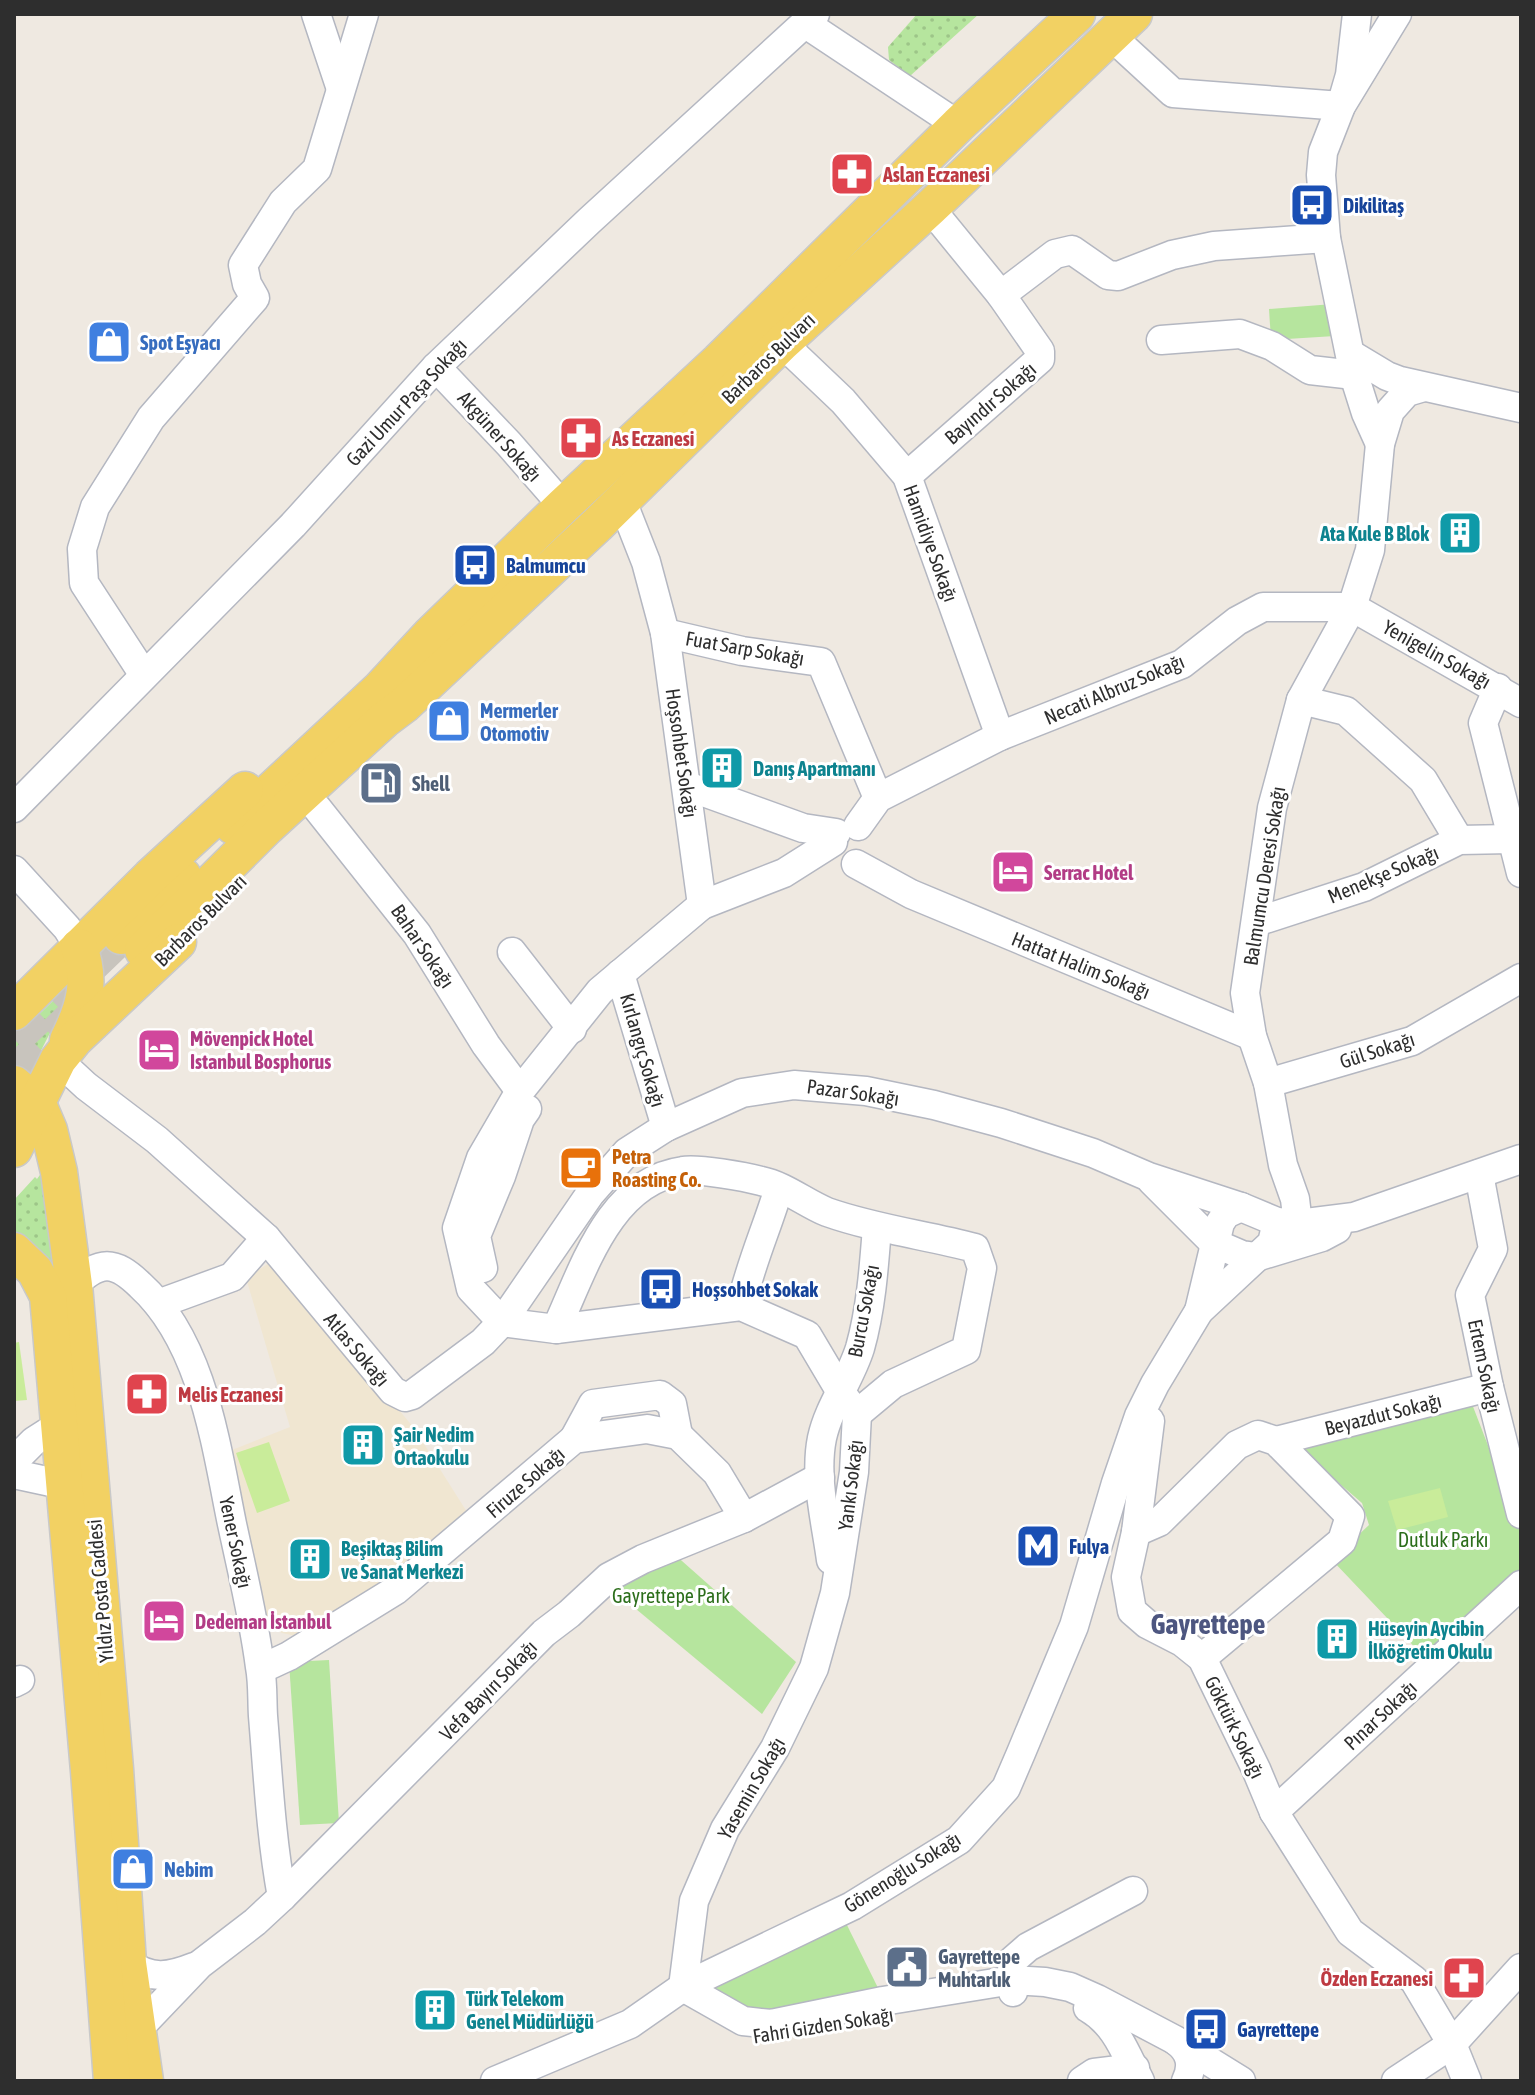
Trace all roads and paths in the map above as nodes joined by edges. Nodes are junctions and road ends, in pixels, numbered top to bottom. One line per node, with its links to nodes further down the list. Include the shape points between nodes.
1 (316, 14): 8 (street)
2 (364, 14): 8 (street)
3 (1077, 14): 10 (main road, Barbaros Bulvarı)
4 (1357, 14): 9 (street)
5 (1394, 15): 9 (street)
6 (810, 19): 10 (street); 17 (street, Gazi Umur Paşa Sokağı)
7 (1122, 25): 9 (street, via 1173,93); 11 (main road, Barbaros Bulvarı)
8 (340, 86): 28 (street, via 317,169 283,202 243,265 255,298 151,418 95,507 82,549 84,583)
9 (1341, 106): 12 (street, via 1323,152)
10 (958, 125): 19 (main road, Barbaros Bulvarı)
11 (930, 208): 13 (street); 15 (main road, Barbaros Bulvarı)
12 (1326, 238): 13 (street, via 1214,246 1118,276 1108,275 1072,250 1055,254); 16 (street)
13 (1001, 295): 22 (street, Bayındır Sokağı, via 1040,351 1040,359)
14 (1161, 340): 16 (street, via 1240,334 1310,370)
15 (782, 343): 22 (street, Hamidiye Sokağı, via 843,401); 23 (main road, Barbaros Bulvarı)
16 (1353, 365): 18 (street); 21 (street)
17 (431, 373): 24 (street, Akgüner Sokağı); 28 (street, Gazi Umur Paşa Sokağı, via 293,525)
18 (1424, 387): 20 (street); 21 (street, via 1407,392 1390,411)
19 (688, 390): 23 (main road, via 619,478 616,491); 24 (main road, Barbaros Bulvarı)
20 (1521, 408)
21 (1380, 444): 25 (street, Balmumcu Deresi Sokağı, via 1370,550)
22 (907, 476): 32 (street, Hamidiye Sokağı)
23 (622, 501): 26 (street, Hoşsohbet Sokağı); 31 (main road, Barbaros Bulvarı)
24 (556, 512): 27 (main road, Barbaros Bulvarı)
25 (1352, 607): 29 (street, Yenigelin Sokağı); 30 (street, Balmumcu Deresi Sokağı); 32 (street, Necati Albruz Sokağı, via 1263,607 1182,664)
26 (665, 633): 33 (street, Hoşsohbet Sokağı); 34 (street, Fuat Sarp Sokağı, via 821,662)
27 (430, 635): 31 (main road, Barbaros Bulvarı, via 280,781 132,943); 44 (main road, Barbaros Bulvarı, via 365,681)
28 (144, 675): 35 (street, Gazi Umur Paşa Sokağı)
29 (1509, 695): 37 (street, via 1483,723)
30 (1301, 700): 38 (street, via 1346,711 1423,780); 43 (street, Balmumcu Deresi Sokağı, via 1272,808)
31 (404, 705): 36 (main road, Barbaros Bulvarı, via 390,736)
32 (1000, 736): 34 (street, Necati Albruz Sokağı)
33 (687, 786): 39 (street); 42 (street, Hoşsohbet Sokağı)
34 (878, 798): 39 (street)
35 (14, 808)
36 (317, 808): 53 (main road, Barbaros Bulvarı); 55 (street, Bahar Sokağı, via 417,934)
37 (1511, 839): 38 (street, Menekşe Sokağı); 41 (street)
38 (1459, 840): 43 (street, Menekşe Sokağı, via 1364,887)
39 (849, 846): 42 (street); 50 (street, Hattat Halim Sokağı, via 911,894)
40 (14, 870): 44 (street)
41 (1521, 873)
42 (702, 905): 46 (street)
43 (1256, 922): 48 (street, Balmumcu Deresi Sokağı)
44 (79, 947): 49 (main road, Barbaros Bulvarı); 53 (main road, via 87,975 84,997)
45 (512, 952): 51 (street)
46 (620, 974): 51 (street); 57 (street, Kırlangıç Sokağı); 74 (street, via 520,1119 476,1236)
47 (1521, 978): 54 (street, Gül Sokağı, via 1412,1041)
48 (1245, 993): 50 (street); 52 (street, Balmumcu Deresi Sokağı)
49 (14, 1012)
50 (1200, 1014): 52 (street, Hattat Halim Sokağı)
51 (572, 1029): 55 (street)
52 (1252, 1036): 54 (street, Balmumcu Deresi Sokağı)
53 (58, 1060): 56 (main road, Barbaros Bulvarı); 66 (street)
54 (1268, 1083): 64 (street, Balmumcu Deresi Sokağı, via 1283,1165)
55 (520, 1091): 74 (street, via 481,1158 457,1228 471,1289)
56 (26, 1094): 58 (main road, Barbaros Bulvarı); 70 (main road, Yıldız Posta Caddesi, via 57,1158)
57 (666, 1127): 61 (street, Pazar Sokağı, via 742,1093 794,1085 866,1091 1001,1123); 74 (street, Pazar Sokağı, via 627,1152 590,1194)
58 (14, 1149)
59 (1521, 1159): 60 (street)
60 (1479, 1174): 63 (street); 77 (street, Ertem Sokağı, via 1493,1249 1470,1295)
61 (1149, 1177): 64 (street, Pazar Sokağı); 67 (street, Pazar Sokağı)
62 (779, 1188): 65 (street); 72 (street); 75 (street, via 764,1181 684,1170 650,1182 619,1206 599,1236)
63 (1354, 1217): 64 (street); 69 (street, via 1322,1237)
64 (1271, 1218): 67 (street, via 1226,1214); 69 (street, via 1272,1243)
65 (877, 1227): 78 (street, Burcu Sokağı); 78 (street, via 975,1248 982,1268 966,1350)
66 (266, 1238): 71 (street, via 232,1277); 74 (street, Atlas Sokağı, via 393,1391 405,1397 449,1369)
67 (1214, 1243): 69 (street); 73 (street)
68 (14, 1251): 79 (main road, Yıldız Posta Caddesi, via 35,1271 48,1296)
69 (1256, 1257): 73 (street)
70 (74, 1285): 71 (street, Yener Sokağı, via 93,1270 111,1266 130,1275); 84 (main road, Yıldız Posta Caddesi)
71 (158, 1304): 91 (street, Yener Sokağı, via 176,1330 207,1408)
72 (741, 1306): 75 (street); 78 (street, via 807,1335)
73 (1199, 1311): 76 (street, Gönenoğlu Sokağı)
74 (502, 1322): 75 (street)
75 (556, 1329)
76 (1155, 1384): 87 (street, Göktürk Sokağı); 99 (street, Gönenoğlu Sokağı, via 1116,1483 1074,1626 1006,1788 959,1840 852,1906)
77 (1489, 1387): 80 (street, Beyazdut Sokağı); 85 (street, Ertem Sokağı)
78 (849, 1404): 83 (street, Yankı Sokağı, via 831,1411 822,1440); 89 (street, Yankı Sokağı, via 854,1472)
79 (59, 1425): 81 (street); 84 (main road, Yıldız Posta Caddesi)
80 (1276, 1441): 87 (street, Beyazdut Sokağı, via 1258,1435 1237,1445 1159,1522); 90 (street, via 1350,1516 1342,1541)
81 (14, 1461)
82 (14, 1474): 84 (street)
83 (820, 1477): 86 (street, Vefa Bayırı Sokağı); 89 (street, Yankı Sokağı)
84 (78, 1485): 95 (main road, Yıldız Posta Caddesi, via 115,1769); 104 (main road, Yıldız Posta Caddesi)
85 (1521, 1514)
86 (744, 1518): 91 (street, Firuze Sokağı, via 717,1473 678,1435 647,1429 574,1439 396,1590); 94 (street, Vefa Bayırı Sokağı, via 609,1577 544,1633)
87 (1136, 1532): 90 (street, Göktürk Sokağı, via 1126,1577 1132,1611)
88 (1521, 1585): 92 (street, Pınar Sokağı)
89 (835, 1593): 99 (street, Yasemin Sokağı, via 814,1668 775,1748 725,1829 694,1901)
90 (1202, 1658): 92 (street, Göktürk Sokağı)
91 (261, 1669): 94 (street, Yener Sokağı)
92 (1274, 1812): 102 (street, Göktürk Sokağı, via 1350,1932 1414,1980)
93 (1133, 1891): 98 (street, via 1028,1947 1012,1961)
94 (282, 1897): 96 (street, Vefa Bayırı Sokağı)
95 (128, 1963): 96 (street, via 155,1977); 100 (main road, Yıldız Posta Caddesi)
96 (199, 1965): 100 (street)
97 (1521, 1968): 102 (street)
98 (1013, 1986): 99 (street, Fahri Gizden Sokağı, via 883,2001 771,2024 743,2021); 101 (street, Fahri Gizden Sokağı, via 1045,1982 1070,1987); 103 (street, Fahri Gizden Sokağı, via 1079,2002 1100,2015 1115,2031)
99 (683, 1987): 106 (street, Gönenoğlu Sokağı, via 630,2024)
100 (137, 2030): 104 (main road, via 120,2053); 105 (main road, Yıldız Posta Caddesi)
101 (1175, 2040): 103 (street, via 1150,2040 1138,2052); 108 (street, via 1189,2054); 109 (street, Fahri Gizden Sokağı)
102 (1452, 2044): 110 (street); 111 (street, Göktürk Sokağı)
103 (1137, 2075): 107 (street, via 1094,2073)
104 (112, 2081)
105 (145, 2081)
106 (495, 2081)
107 (1082, 2081)
108 (1186, 2081)
109 (1241, 2081)
110 (1396, 2081)
111 (1467, 2081)

